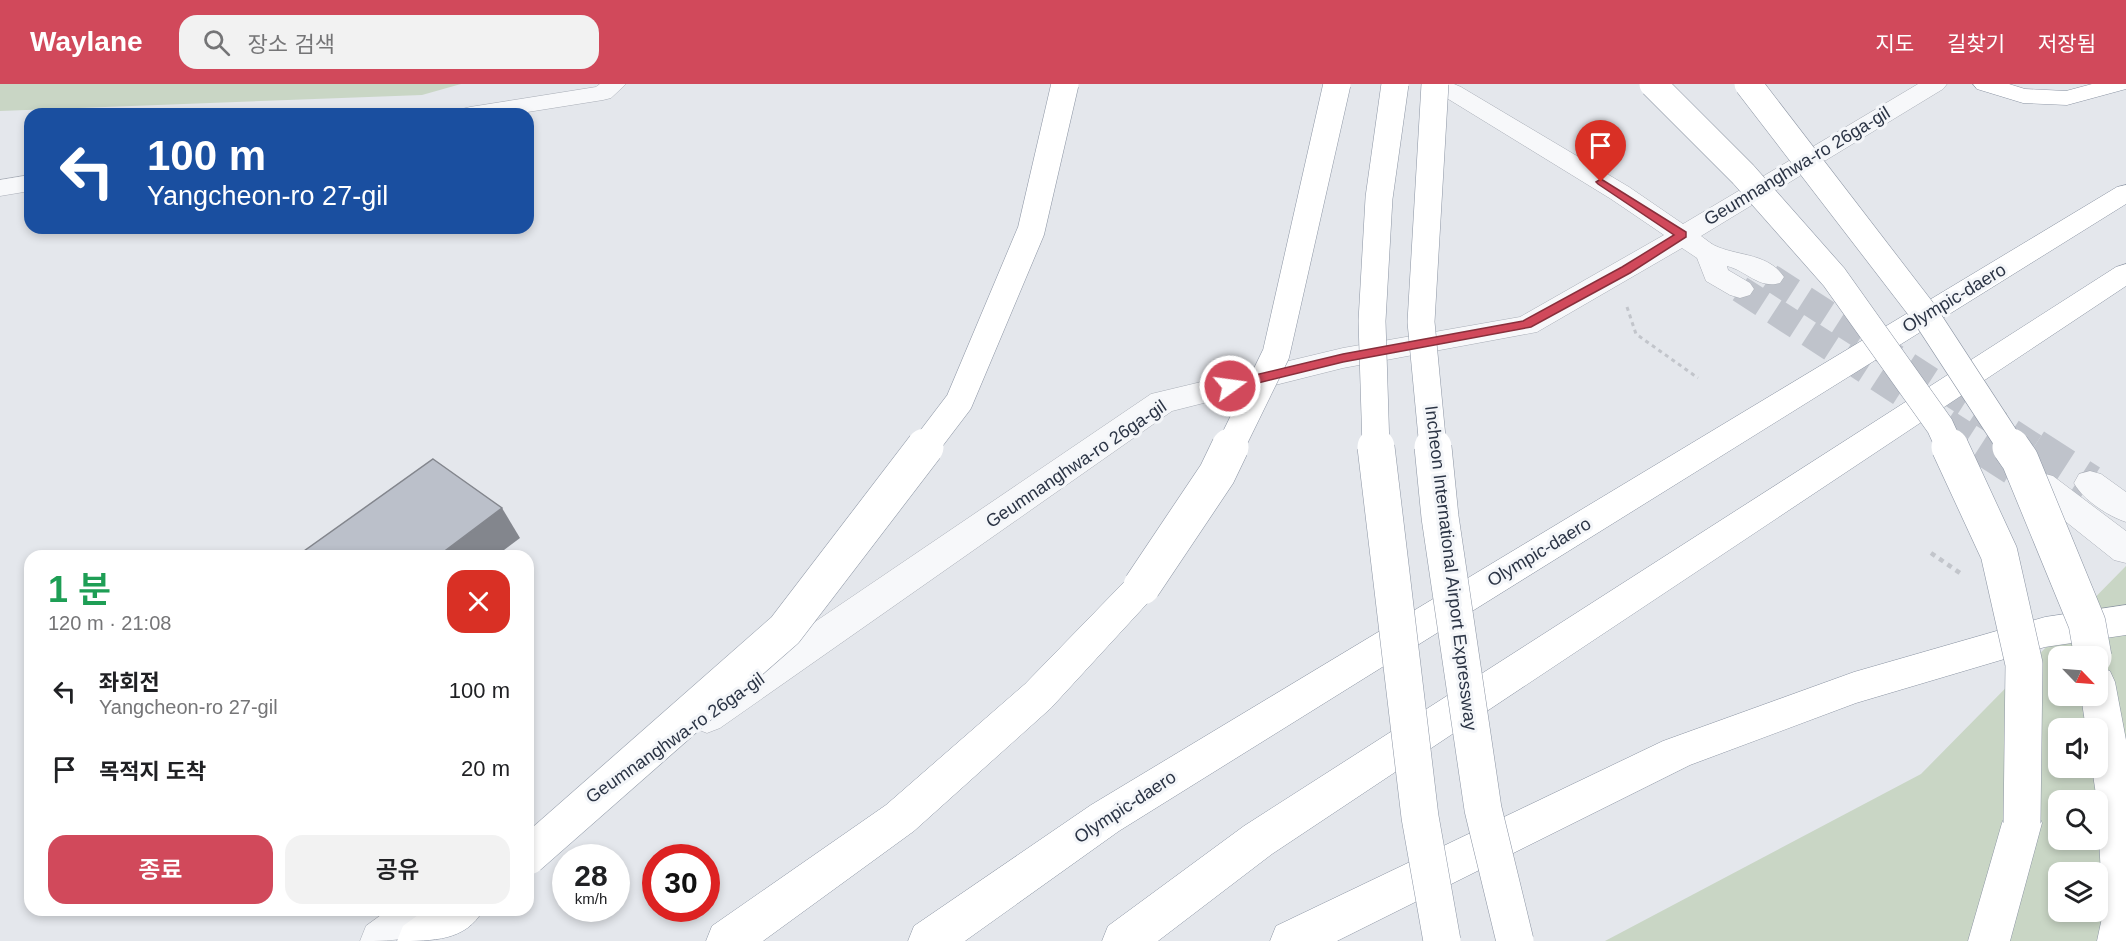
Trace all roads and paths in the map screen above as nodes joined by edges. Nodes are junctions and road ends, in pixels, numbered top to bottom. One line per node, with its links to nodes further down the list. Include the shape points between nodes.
1 (614, 84): 11 (street, via 603,93)
2 (1065, 84): 30 (highway, bridge, via 1031,231 959,402 785,630)
3 (1337, 84): 35 (highway, bridge, via 1276,354 1217,474 1142,586 1038,696 900,818)
4 (1395, 84): 39 (highway, bridge, via 1379,198 1372,321 1377,467 1420,817)
5 (1434, 84): 15 (street, via 1453,92); 40 (highway, Incheon International Airport Expressway, bridge, via 1422,333 1440,517 1484,809)
6 (1653, 84): 41 (highway, bridge, via 1743,174 1834,277 1940,426 1999,553 2024,664 2022,823)
7 (1748, 84): 27 (highway, bridge, via 1924,313 2020,460 2087,623)
8 (1935, 84): 15 (street, Geumnanghwa-ro 26ga-gil)
9 (1985, 84): 10 (highway, via 2023,96 2067,98)
10 (2118, 84)
11 (508, 108)
12 (24, 184): 13 (street)
13 (0, 188)
14 (2126, 193): 36 (highway, Olympic-daero, via 1105,818)
15 (1682, 235): 16 (street); 17 (street, Geumnanghwa-ro 26ga-gil)
16 (1709, 254): 19 (street, via 1742,261); 20 (street, via 1716,275)
17 (1626, 270): 21 (path, via 1627,308 1636,334); 29 (street, Geumnanghwa-ro 26ga-gil, via 1527,325 1343,358 1162,402)
18 (2126, 273): 37 (highway, via 1257,840)
19 (1770, 277)
20 (1740, 289)
21 (1698, 378)
22 (2090, 483): 24 (street)
23 (2042, 485): 25 (street)
24 (2126, 509)
25 (2126, 550)
26 (2126, 620): 38 (highway, via 2045,632 1854,688 1677,753)
27 (2091, 646)
28 (2101, 706): 42 (highway, via 2115,782 2124,913)
29 (534, 835)
30 (534, 851)
31 (416, 916): 33 (street)
32 (453, 916): 34 (highway)
33 (381, 941)
34 (418, 941)
35 (727, 941)
36 (929, 941)
37 (1123, 941)
38 (1291, 941)
39 (1442, 941)
40 (1515, 941)
41 (1989, 941)
42 (2118, 941)

